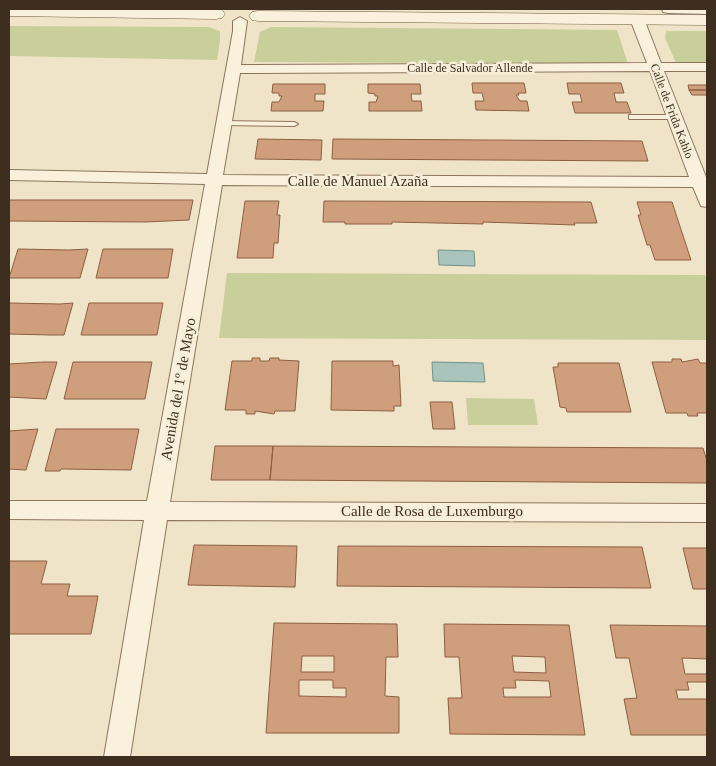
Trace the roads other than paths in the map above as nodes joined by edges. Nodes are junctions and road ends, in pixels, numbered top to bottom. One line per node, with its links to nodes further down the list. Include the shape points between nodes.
1 (668, 9): 2 (street)
2 (707, 10)
3 (9, 11): 4 (street)
4 (216, 12): 5 (street, via 226,19)
5 (254, 15): 6 (street); 10 (street, Avenida del 1º de Mayo, via 240,31)
6 (637, 19): 7 (street); 8 (street, Calle de Frida Kahlo)
7 (707, 20)
8 (655, 67): 9 (street, Calle de Salvador Allende); 10 (street, Calle de Salvador Allende); 11 (street, Calle de Frida Kahlo)
9 (707, 68)
10 (232, 69): 13 (street, Avenida del 1º de Mayo)
11 (674, 116): 12 (lane); 17 (street, Calle de Frida Kahlo)
12 (632, 117)
13 (223, 123): 14 (lane); 16 (street, Avenida del 1º de Mayo)
14 (294, 124)
15 (9, 175): 16 (street, Calle de Manuel Azaña)
16 (213, 180): 17 (street, Calle de Manuel Azaña); 20 (street, Avenida del 1º de Mayo)
17 (704, 182): 18 (street, Calle de Frida Kahlo)
18 (707, 202)
19 (9, 510): 20 (street, Calle de Rosa de Luxemburgo)
20 (157, 510): 21 (street, Calle de Rosa de Luxemburgo); 22 (street, Avenida del 1º de Mayo)
21 (707, 513)
22 (117, 757)

